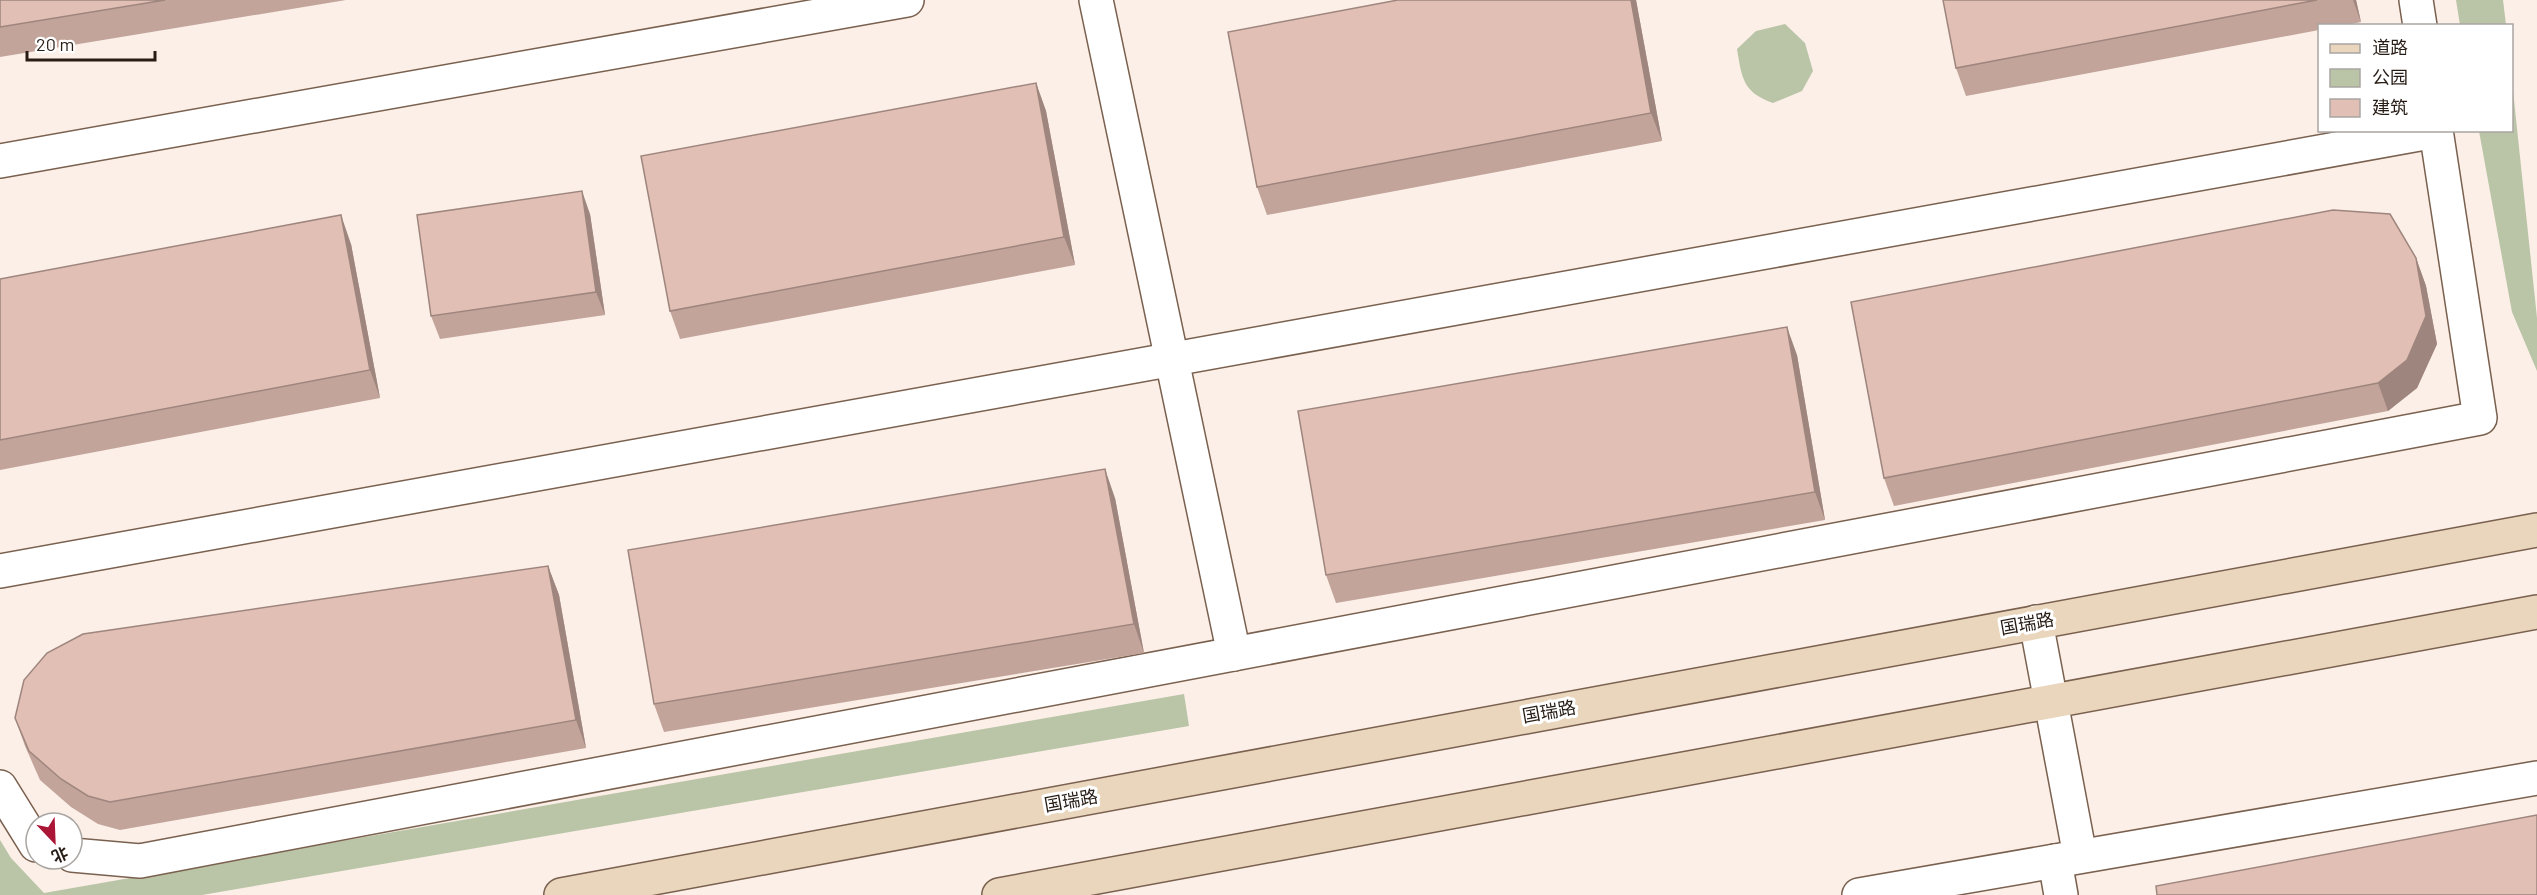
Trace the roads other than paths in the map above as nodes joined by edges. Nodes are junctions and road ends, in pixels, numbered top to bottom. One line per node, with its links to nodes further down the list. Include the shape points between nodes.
1 (908, 0): 7 (street)
2 (1096, 0): 8 (street)
3 (2416, 0): 4 (street)
4 (2420, 24)
5 (2430, 132): 8 (street)
6 (2436, 132): 13 (street, via 2480,418)
7 (0, 160)
8 (1172, 359): 10 (street); 13 (street)
9 (2537, 530): 12 (street, 国瑞路)
10 (0, 571)
11 (2537, 612): 14 (street)
12 (2036, 622): 14 (street); 20 (street, 国瑞路)
13 (1234, 654): 18 (street, via 140,861)
14 (2053, 701): 19 (street); 21 (street)
15 (2537, 778): 19 (street)
16 (0, 787): 17 (street)
17 (24, 826)
18 (84, 856)
19 (2067, 858): 22 (street); 23 (street)
20 (561, 895)
21 (999, 895)
22 (1859, 895)
23 (2061, 895)

